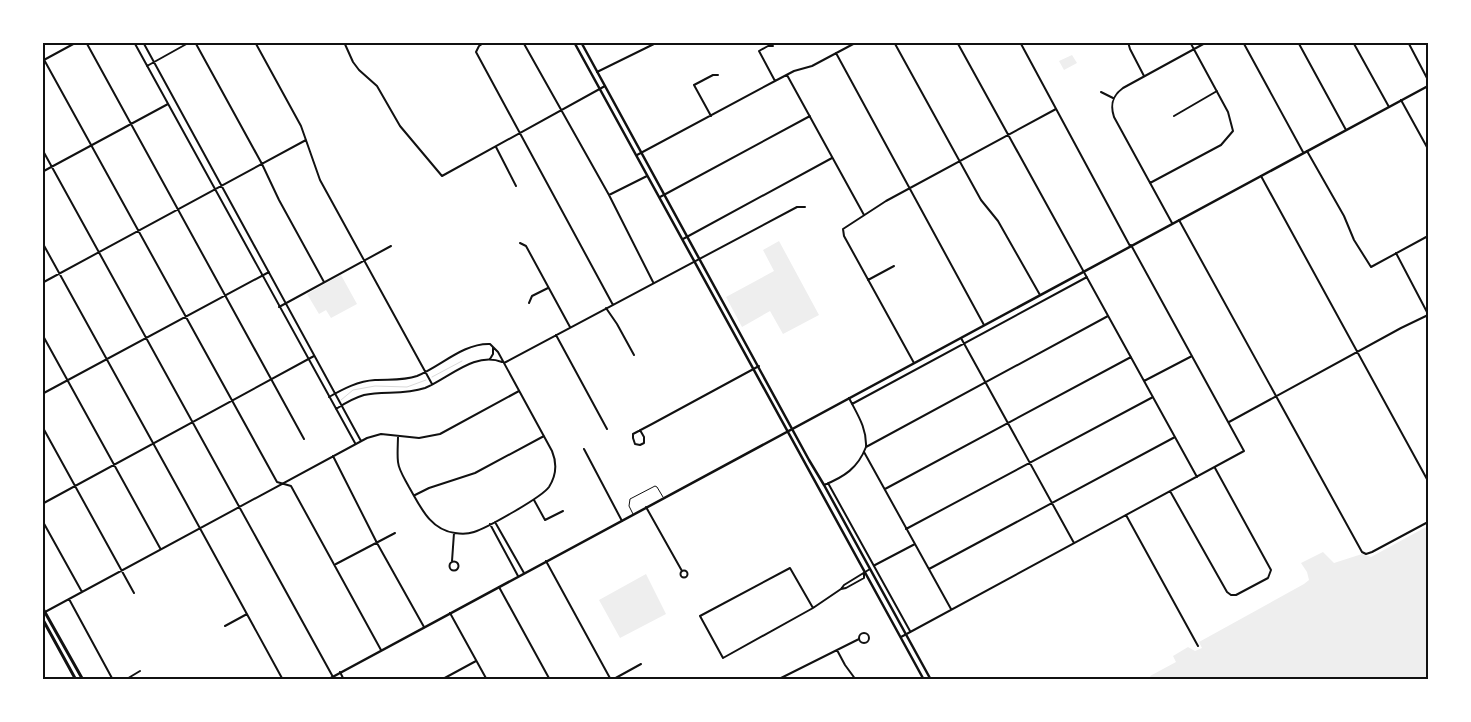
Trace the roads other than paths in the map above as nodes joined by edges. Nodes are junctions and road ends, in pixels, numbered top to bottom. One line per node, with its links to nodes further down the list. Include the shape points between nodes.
1 (77, 42): 29 (street)
2 (86, 42): 52 (street)
3 (134, 42): 31 (street)
4 (143, 42): 30 (street)
5 (190, 42): 30 (street)
6 (195, 42): 67 (street)
7 (255, 42): 56 (street)
8 (344, 42): 58 (street, via 356,66 376,86 400,126 442,176)
9 (485, 42): 54 (street, via 478,46 476,52)
10 (523, 42): 48 (street)
11 (574, 42): 40 (main road)
12 (581, 42): 32 (main road)
13 (658, 42): 32 (street)
14 (857, 42): 27 (street)
15 (894, 42): 66 (street)
16 (957, 42): 55 (street)
17 (1020, 42): 47 (street)
18 (1128, 42): 35 (street)
19 (1190, 42): 26 (street)
20 (1207, 42): 26 (street)
21 (1243, 42): 63 (street)
22 (1298, 42): 53 (street)
23 (1353, 42): 46 (street)
24 (1408, 42): 37 (street)
25 (773, 46): 36 (street, via 759,51)
26 (1194, 49): 35 (street); 42 (street)
27 (836, 53): 33 (street); 75 (street)
28 (42, 56): 29 (street)
29 (44, 60): 57 (street)
30 (154, 62): 31 (street); 73 (street)
31 (147, 66): 45 (street)
32 (597, 72): 38 (main road)
33 (787, 74): 36 (street); 50 (street)
34 (718, 75): 49 (street, via 694,85)
35 (1144, 76): 43 (street, via 1122,88)
36 (775, 80): 49 (street)
37 (1428, 80)
38 (605, 86): 40 (street); 62 (main road)
39 (1428, 86): 44 (main road)
40 (600, 89): 48 (street); 64 (main road)
41 (1101, 92): 43 (street)
42 (1217, 92): 51 (street); 72 (street, via 1230,116 1233,131 1221,145)
43 (1114, 98): 72 (street, via 1114,117)
44 (1402, 100): 46 (main road); 60 (street)
45 (168, 104): 52 (street); 76 (street)
46 (1389, 107): 53 (main road)
47 (1056, 109): 55 (street); 91 (street)
48 (560, 110): 54 (street); 78 (street)
49 (710, 116): 62 (street)
50 (810, 116): 65 (street); 77 (street)
51 (1174, 116)
52 (131, 124): 57 (street); 81 (street)
53 (1346, 130): 61 (main road)
54 (519, 132): 58 (street); 113 (street)
55 (1007, 136): 66 (street); 100 (street)
56 (306, 140): 67 (street); 96 (street, via 316,173)
57 (92, 146): 68 (street); 85 (street)
58 (496, 147): 74 (street)
59 (42, 149): 68 (street)
60 (1428, 149)
61 (1307, 151): 63 (main road); 94 (street, via 1371,267)
62 (642, 152): 64 (street); 77 (main road)
63 (1304, 153): 71 (main road)
64 (636, 156): 70 (main road)
65 (832, 158): 82 (street); 87 (street)
66 (959, 162): 75 (street); 110 (street, via 980,200 998,221)
67 (262, 164): 73 (street); 105 (street)
68 (52, 167): 69 (street); 93 (street)
69 (42, 172)
70 (647, 176): 78 (street); 79 (main road)
71 (1261, 176): 83 (main road); 127 (street)
72 (1150, 183): 84 (street)
73 (221, 186): 76 (street); 99 (street)
74 (516, 186)
75 (910, 188): 82 (street); 119 (street)
76 (215, 189): 81 (street); 102 (street)
77 (664, 195): 79 (street); 87 (main road)
78 (609, 196): 107 (street)
79 (659, 198): 88 (main road)
80 (805, 207): 95 (street, via 797,207)
81 (178, 210): 85 (street); 109 (street)
82 (864, 216): 104 (street, via 842,231)
83 (1179, 220): 84 (main road); 149 (street)
84 (1172, 223): 91 (main road)
85 (139, 231): 93 (street); 117 (street)
86 (1428, 236): 94 (street)
87 (687, 237): 88 (street); 95 (main road)
88 (682, 240): 97 (main road)
89 (42, 242): 101 (street)
90 (520, 244): 108 (street, via 526,246)
91 (1131, 245): 100 (main road); 130 (street)
92 (391, 246): 96 (street)
93 (100, 252): 101 (street); 123 (street)
94 (1396, 253): 116 (street)
95 (700, 258): 97 (street); 137 (main road)
96 (364, 261): 105 (street); 139 (street)
97 (694, 261): 107 (street); 138 (main road)
98 (894, 266): 104 (street)
99 (268, 272): 102 (street); 112 (street)
100 (1084, 272): 103 (street); 110 (main road)
101 (60, 273): 106 (street); 132 (street)
102 (262, 275): 109 (street); 114 (street)
103 (1088, 277): 118 (street); 125 (street)
104 (868, 280): 136 (street)
105 (324, 282): 112 (street)
106 (42, 283)
107 (654, 283): 113 (street)
108 (549, 288): 111 (street, via 532,296); 120 (street)
109 (224, 295): 117 (street); 141 (street)
110 (1040, 295): 119 (main road)
111 (528, 302)
112 (286, 303): 114 (street); 129 (street)
113 (613, 305): 115 (street)
114 (279, 307): 134 (street)
115 (606, 308): 120 (street); 128 (street)
116 (1428, 315): 127 (street)
117 (185, 316): 123 (street); 152 (street)
118 (1108, 316): 131 (street); 144 (street)
119 (984, 326): 124 (main road)
120 (570, 327): 122 (street)
121 (42, 334): 140 (street)
122 (556, 335): 135 (street); 160 (street)
123 (146, 337): 132 (street); 156 (street)
124 (961, 338): 125 (street); 136 (main road)
125 (964, 343): 144 (street); 153 (street)
126 (493, 346): 133 (street); 135 (street); 139 (street, via 476,345)
127 (1358, 352): 149 (street); 179 (street)
128 (634, 355)
129 (314, 356): 134 (street); 146 (street)
130 (1192, 356): 142 (street); 157 (street)
131 (1131, 357): 142 (street); 158 (street)
132 (107, 358): 140 (street); 169 (street)
133 (490, 359): 135 (street); 143 (street, via 474,362)
134 (309, 360): 141 (street); 150 (street)
135 (503, 363): 145 (street)
136 (914, 363): 151 (main road)
137 (759, 366): 138 (street); 161 (main road)
138 (753, 369): 162 (street); 163 (main road)
139 (426, 372): 143 (street); 146 (street, via 407,378 361,382)
140 (68, 380): 147 (street); 176 (street)
141 (272, 380): 152 (street); 167 (street)
142 (1144, 381): 148 (street)
143 (432, 384): 154 (street, via 407,393 363,396)
144 (986, 384): 158 (street); 171 (street)
145 (519, 391): 164 (street, via 440,434 420,438); 165 (street)
146 (335, 393): 150 (street); 154 (street)
147 (42, 394)
148 (1153, 396): 166 (street); 175 (street)
149 (1276, 396): 157 (street); 199 (street, via 1362,552 1372,552)
150 (329, 397): 155 (street)
151 (848, 398): 153 (street); 161 (main road)
152 (232, 401): 156 (street); 180 (street, via 277,482)
153 (852, 404): 171 (street, via 865,431)
154 (342, 405): 155 (street); 168 (street)
155 (335, 409): 170 (street)
156 (193, 422): 169 (street); 191 (street)
157 (1229, 422): 177 (street, via 1244,451)
158 (1008, 423): 175 (street); 184 (street)
159 (42, 426): 183 (street)
160 (607, 428)
161 (792, 428): 163 (main road); 182 (main road)
162 (640, 430): 162 (street, via 632,438 635,444 640,445 644,443)
163 (788, 431): 187 (main road); 217 (main road)
164 (398, 436): 168 (street, via 381,434); 186 (street, via 398,464)
165 (544, 436): 186 (street, via 475,473); 188 (street, via 554,455 555,471 547,489)
166 (1175, 437): 178 (street); 189 (street)
167 (304, 439)
168 (361, 441): 170 (street)
169 (153, 444): 176 (street); 201 (street)
170 (355, 444): 174 (street)
171 (866, 448): 173 (street)
172 (584, 449): 197 (street)
173 (864, 452): 181 (street, via 856,466); 184 (street)
174 (333, 456): 180 (street); 205 (street)
175 (1030, 463): 189 (street); 202 (street)
176 (115, 465): 183 (street); 208 (street)
177 (1215, 468): 178 (street); 185 (street, via 1271,573 1268,578 1236,595 1227,592)
178 (1197, 477): 185 (street)
179 (1428, 481)
180 (282, 483): 191 (street); 211 (street, via 291,486)
181 (828, 483): 182 (street); 212 (street)
182 (824, 485): 213 (main road)
183 (75, 486): 190 (street); 215 (street)
184 (885, 489): 202 (street)
185 (1170, 491): 195 (street)
186 (414, 496): 204 (street, via 430,520 439,528)
187 (664, 498): 192 (main road); 194 (lane, via 657,487 652,487 629,500 628,506)
188 (534, 500): 193 (street, via 545,520); 198 (street)
189 (1052, 503): 206 (street); 214 (street)
190 (42, 504)
191 (240, 506): 201 (street); 244 (street)
192 (646, 507): 194 (main road); 216 (street)
193 (563, 511)
194 (633, 514): 197 (main road)
195 (1126, 516): 206 (street); 237 (street)
196 (42, 520): 221 (street)
197 (622, 520): 209 (main road)
198 (495, 522): 200 (street); 218 (street)
199 (1428, 522)
200 (490, 524): 204 (street, via 470,533); 219 (street)
201 (201, 528): 208 (street); 229 (street)
202 (906, 529): 207 (street)
203 (395, 533): 205 (street)
204 (454, 533): 210 (street)
205 (377, 543): 211 (street); 232 (street)
206 (1074, 543): 226 (street)
207 (915, 544): 212 (street); 214 (street)
208 (161, 549): 215 (street)
209 (546, 561): 218 (main road); 255 (street)
210 (452, 562)
211 (335, 565): 239 (street)
212 (874, 566): 233 (street)
213 (870, 569): 217 (street); 234 (main road)
214 (929, 569): 226 (street)
215 (121, 571): 221 (street); 222 (street)
216 (682, 571)
217 (865, 572): 225 (street, via 864,578); 235 (main road)
218 (524, 573): 219 (main road)
219 (518, 576): 220 (main road)
220 (498, 587): 228 (main road); 254 (street)
221 (82, 592): 223 (street)
222 (134, 593)
223 (69, 599): 227 (street); 247 (street)
224 (42, 607): 227 (main road)
225 (813, 608): 225 (street, via 723,658 700,616 790,568)
226 (951, 609): 233 (street)
227 (44, 612): 246 (main road)
228 (450, 613): 232 (main road); 240 (street)
229 (247, 614): 231 (street); 249 (street)
230 (42, 618): 245 (main road)
231 (225, 626)
232 (424, 627): 239 (main road)
233 (910, 631): 234 (street)
234 (906, 634): 235 (street); 259 (main road)
235 (900, 637): 258 (main road)
236 (859, 639): 236 (street, via 864,644 869,638 864,633); 238 (street)
237 (1198, 646)
238 (836, 649): 256 (street); 257 (street)
239 (382, 650): 243 (main road)
240 (476, 661): 252 (street); 253 (street)
241 (641, 664): 255 (street)
242 (140, 671): 248 (street)
243 (340, 672): 244 (main road); 251 (street)
244 (333, 677): 250 (main road)
245 (76, 680)
246 (83, 680)
247 (113, 680)
248 (125, 680)
249 (283, 680)
250 (327, 680)
251 (344, 680)
252 (441, 680)
253 (487, 680)
254 (550, 680)
255 (612, 680)
256 (777, 680)
257 (856, 680)
258 (924, 680)
259 (931, 680)

